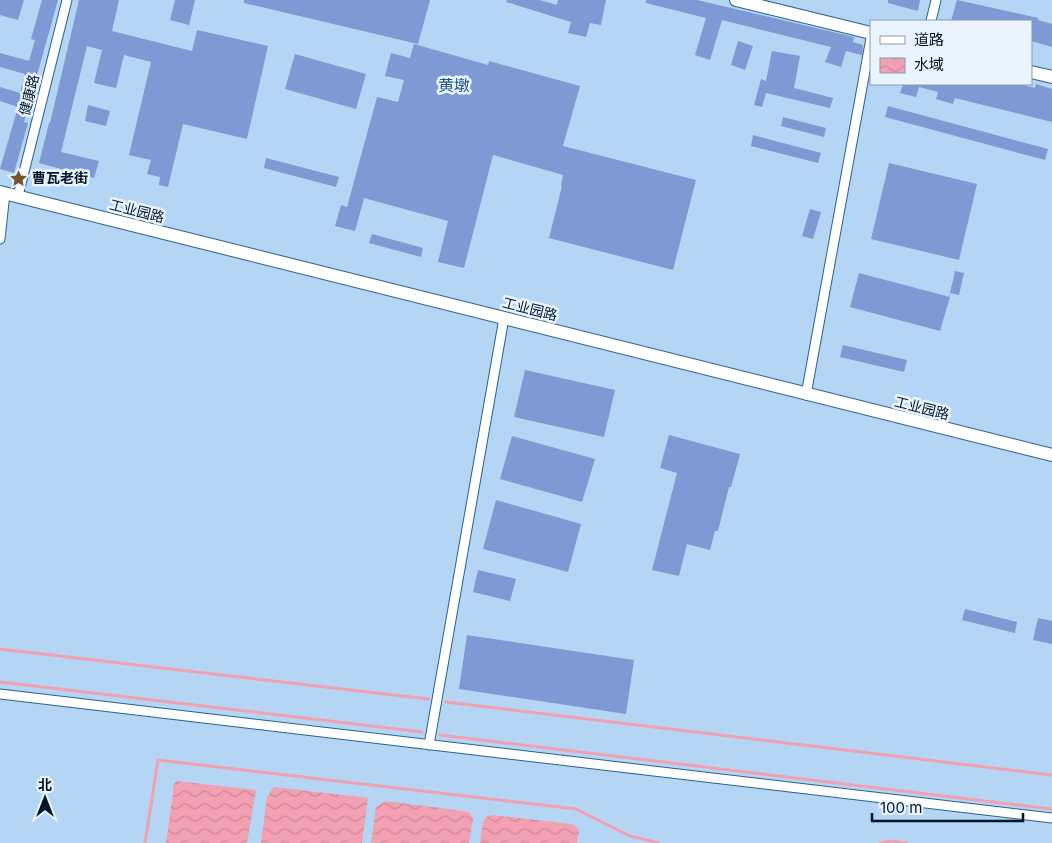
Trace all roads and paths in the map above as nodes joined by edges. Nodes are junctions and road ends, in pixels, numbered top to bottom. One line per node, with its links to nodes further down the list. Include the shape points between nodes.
1 (66, 0): 10 (street, 健康路)
2 (736, 0): 5 (street)
3 (936, 0): 4 (street)
4 (931, 20)
5 (870, 33)
6 (870, 43): 13 (street)
7 (1032, 72): 8 (street)
8 (1052, 77)
9 (3, 193): 10 (street, 工业园路); 11 (street)
10 (18, 196): 12 (street, 工业园路)
11 (0, 239)
12 (504, 318): 13 (street, 工业园路); 16 (street)
13 (806, 394): 14 (street, 工业园路)
14 (1052, 455)
15 (0, 694): 16 (street)
16 (430, 745): 17 (street)
17 (1052, 818)

